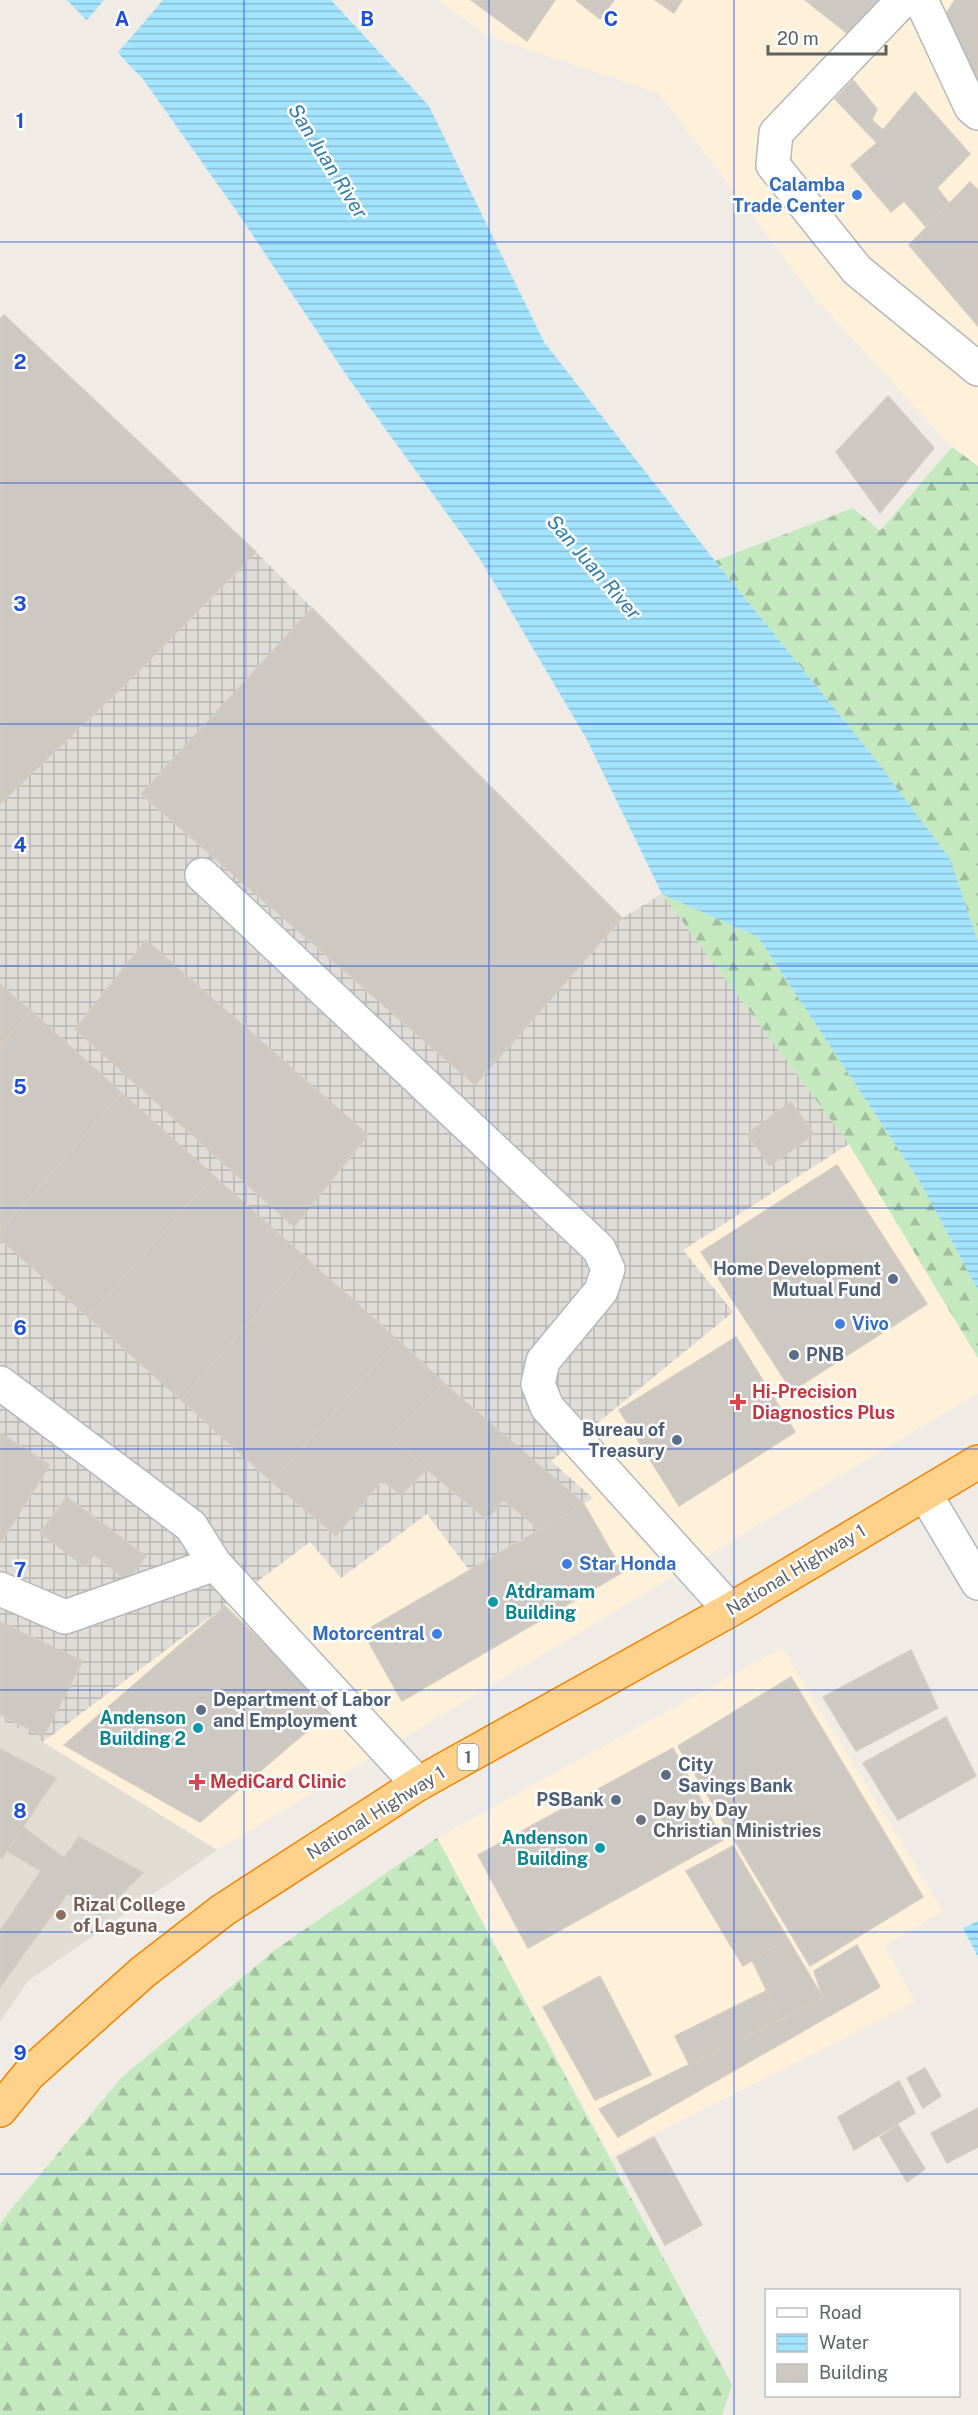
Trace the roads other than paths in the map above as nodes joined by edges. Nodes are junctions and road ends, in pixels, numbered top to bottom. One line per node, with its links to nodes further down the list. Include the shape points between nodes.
1 (903, 0): 4 (lane, via 776,133 773,165 857,270)
2 (921, 0): 3 (lane, via 971,107)
3 (978, 113)
4 (978, 369)
5 (202, 875): 12 (lane, via 598,1249 608,1269 601,1291 543,1361 537,1384 547,1407)
6 (0, 1383): 9 (lane, via 191,1526)
7 (978, 1462): 8 (highway, National Highway 1 / 1)
8 (925, 1494): 10 (lane); 12 (highway, National Highway 1 / 1)
9 (215, 1564): 11 (lane, via 65,1617); 13 (lane)
10 (978, 1583)
11 (0, 1589)
12 (730, 1610): 13 (highway, National Highway 1 / 1)
13 (418, 1784): 14 (highway, National Highway 1 / 1, via 223,1910 143,1972 29,2074)
14 (0, 2110)

